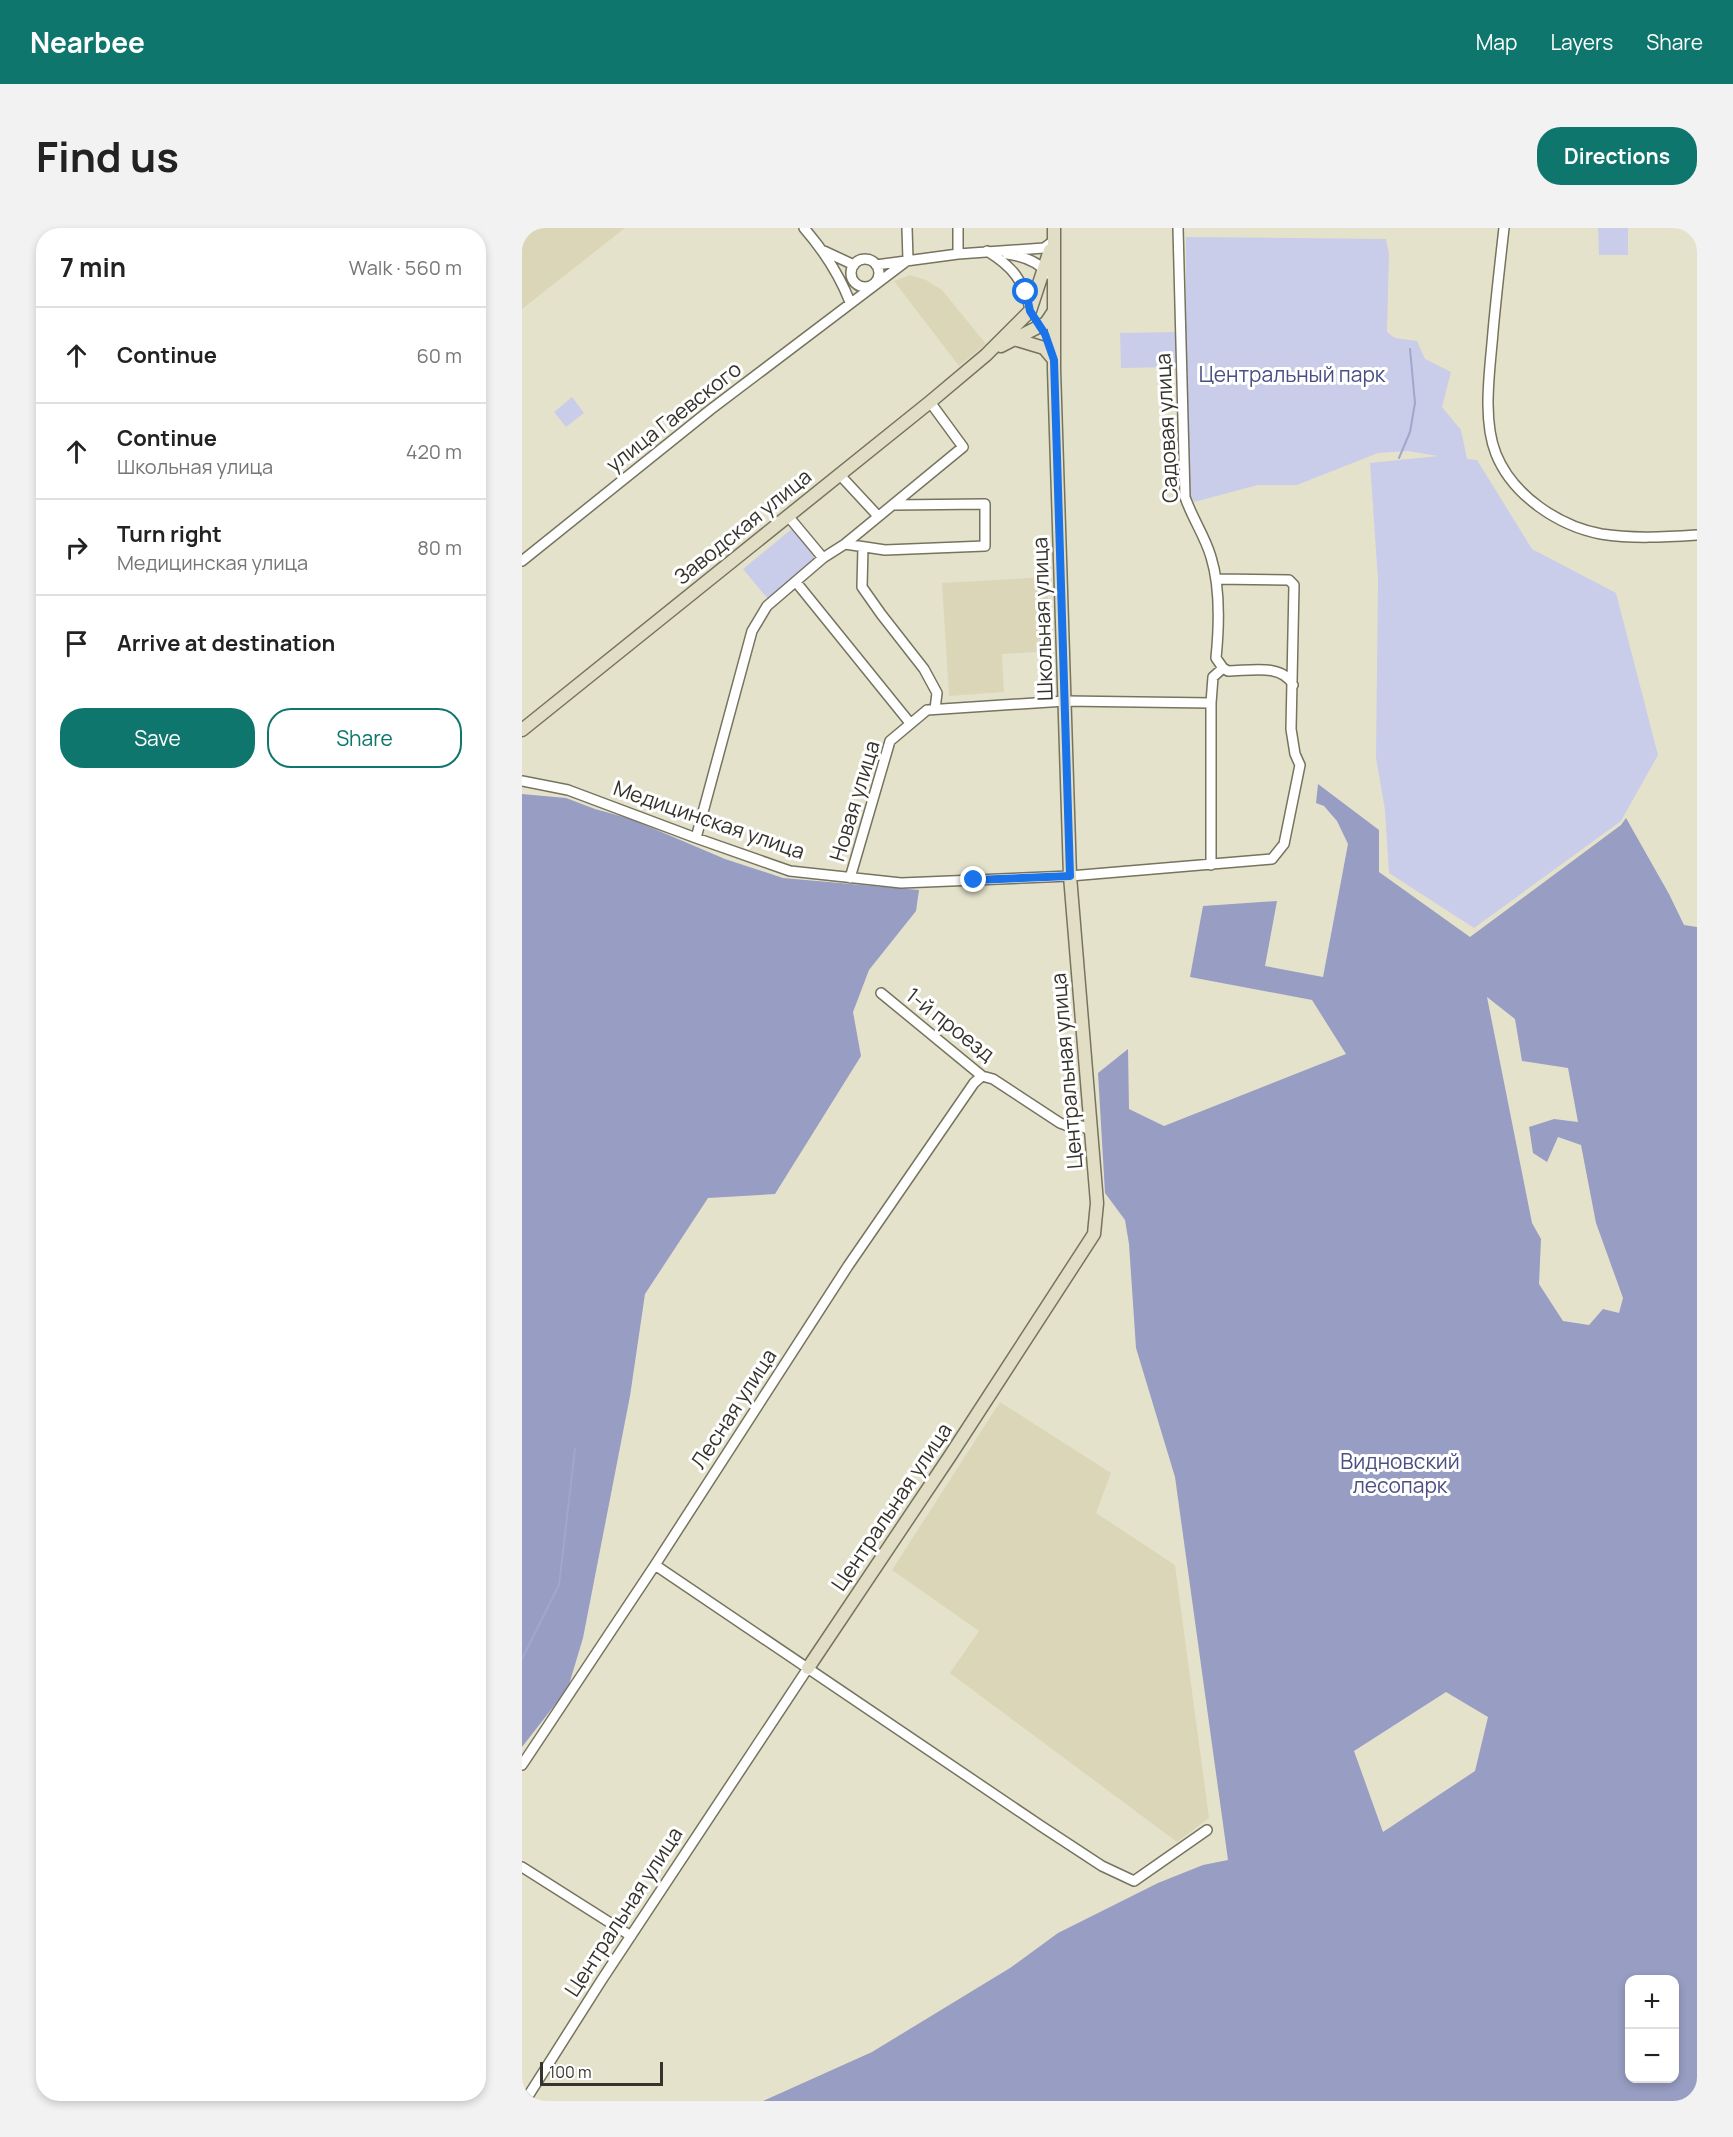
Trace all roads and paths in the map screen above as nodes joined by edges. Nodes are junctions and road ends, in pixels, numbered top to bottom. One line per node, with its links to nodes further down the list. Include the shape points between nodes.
1 (804, 228): 7 (street)
2 (908, 228): 10 (street)
3 (958, 228): 9 (street)
4 (1178, 228): 35 (street, Садовая улица, via 1185,498 1211,556)
5 (1504, 228): 30 (street, via 1488,417 1496,454 1508,475 1544,510 1584,529 1641,537)
6 (1054, 234): 8 (street, via 1050,245 1044,248); 13 (street); 15 (street, Школьная улица)
7 (824, 251): 11 (street); 14 (street)
8 (987, 251): 9 (street, улица Гаевского); 13 (street, via 1020,256); 19 (street, via 1016,274)
9 (958, 254): 10 (street, улица Гаевского)
10 (908, 260): 12 (street, улица Гаевского); 17 (street, улица Гаевского)
11 (854, 265): 12 (street, via 864,260); 16 (street, via 851,277)
12 (876, 265): 17 (street, via 879,272)
13 (1044, 269): 15 (street); 19 (street)
14 (841, 281): 16 (street); 18 (street)
15 (1054, 282): 20 (street, Школьная улица)
16 (856, 284): 17 (street); 18 (street)
17 (873, 285): 18 (street, улица Гаевского)
18 (850, 302): 34 (street, улица Гаевского)
19 (1032, 307): 20 (street, via 1047,300); 21 (street); 23 (street)
20 (1054, 311): 21 (street); 24 (street, Школьная улица)
21 (1040, 325): 22 (street); 24 (street)
22 (1014, 339): 23 (street); 24 (street, via 1044,348)
23 (987, 354): 25 (street, Заводская улица)
24 (1054, 360): 39 (street, Школьная улица)
25 (930, 402): 26 (street, Заводская улица); 27 (street, via 963,447)
26 (839, 474): 28 (street, Заводская улица); 29 (street)
27 (893, 504): 29 (street); 32 (street, via 985,504 985,546 885,550)
28 (788, 516): 33 (street); 43 (street, Заводская улица)
29 (878, 516): 31 (street)
30 (1697, 535)
31 (845, 544): 32 (street); 33 (street)
32 (863, 547): 41 (street, via 862,587 924,669 937,693)
33 (823, 558): 36 (street)
34 (522, 561)
35 (1216, 579): 37 (street, Садовая улица, via 1216,658); 38 (street, via 1289,580 1294,585)
36 (796, 582): 42 (street); 45 (street, via 767,606 752,631)
37 (1223, 668): 38 (street, via 1281,673); 40 (street, via 1213,677)
38 (1293, 685): 46 (street, Медицинская улица, via 1291,729 1300,765 1284,844 1272,859)
39 (1065, 701): 40 (street, Новая улица); 41 (street, Новая улица); 47 (street, Школьная улица)
40 (1211, 703): 46 (street)
41 (935, 709): 42 (street, Новая улица, via 927,710)
42 (910, 723): 48 (street, Новая улица, via 890,741)
43 (522, 730)
44 (522, 781): 45 (street, Медицинская улица, via 568,790)
45 (696, 838): 48 (street, Медицинская улица, via 790,871)
46 (1211, 865): 47 (street, Медицинская улица)
47 (1070, 876): 48 (street, Медицинская улица, via 901,883); 51 (street, Центральная улица)
48 (850, 878)
49 (881, 993): 50 (street, 1-й проезд)
50 (982, 1076): 51 (street, 1-й проезд, via 993,1079 1060,1123); 52 (street, Лесная улица, via 848,1266)
51 (1091, 1131): 53 (street, Центральная улица, via 1097,1203 1094,1234)
52 (655, 1565): 53 (street); 54 (street, Лесная улица)
53 (808, 1668): 55 (street, via 1102,1866 1134,1881); 57 (street, Центральная улица)
54 (522, 1765)
55 (1207, 1830)
56 (522, 1867): 57 (street)
57 (631, 1936): 58 (street, Центральная улица)
58 (525, 2101)

